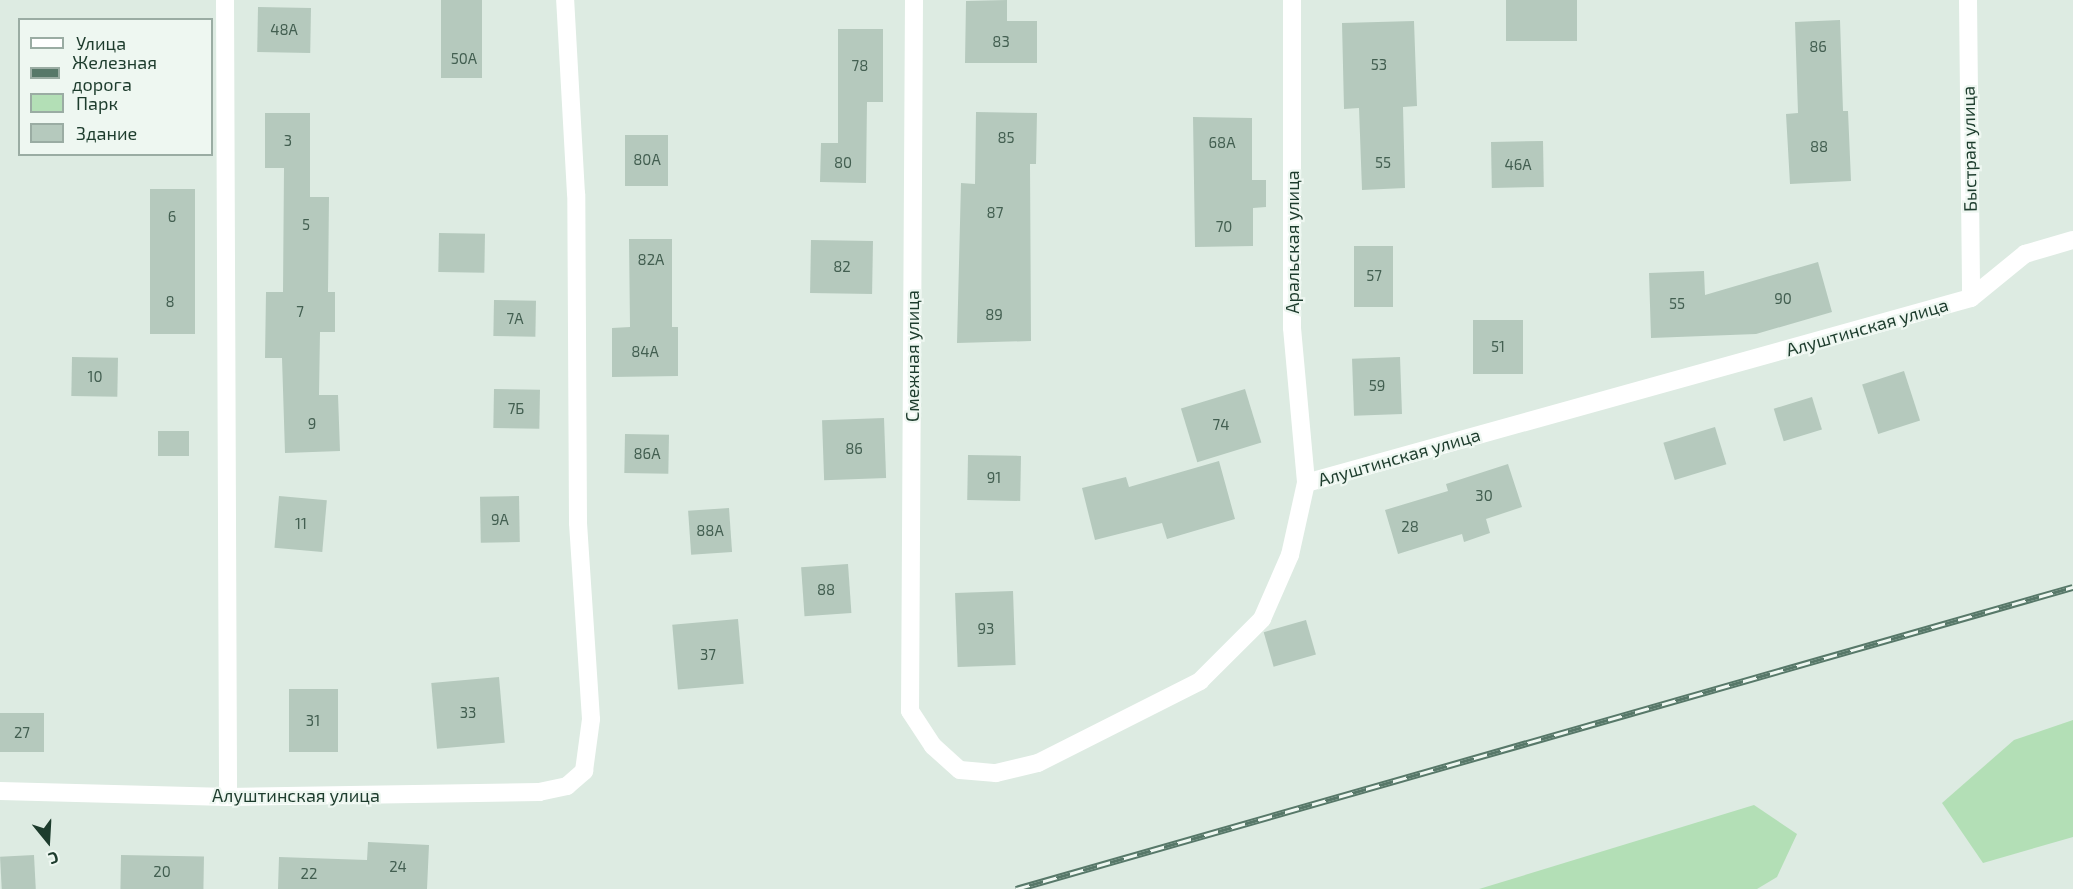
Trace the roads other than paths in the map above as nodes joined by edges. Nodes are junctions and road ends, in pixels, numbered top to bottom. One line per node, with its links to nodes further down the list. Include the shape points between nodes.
1 (225, 0): 11 (street)
2 (565, 0): 11 (street, Алуштинская улица, via 576,194 578,523 591,719 584,771 567,786 539,792)
3 (914, 0): 9 (street, Смежная улица)
4 (1292, 0): 8 (street, Аральская улица, via 1292,328)
5 (1968, 0): 7 (street, Быстрая улица)
6 (2073, 240): 7 (street, via 2025,254)
7 (1971, 298): 8 (street, Алуштинская улица)
8 (1306, 483): 9 (street, Алуштинская улица, via 1290,555 1262,619 1200,681 1038,763 996,773 960,770 933,746)
9 (910, 711)
10 (0, 791): 11 (street, Алуштинская улица)
11 (228, 797)

